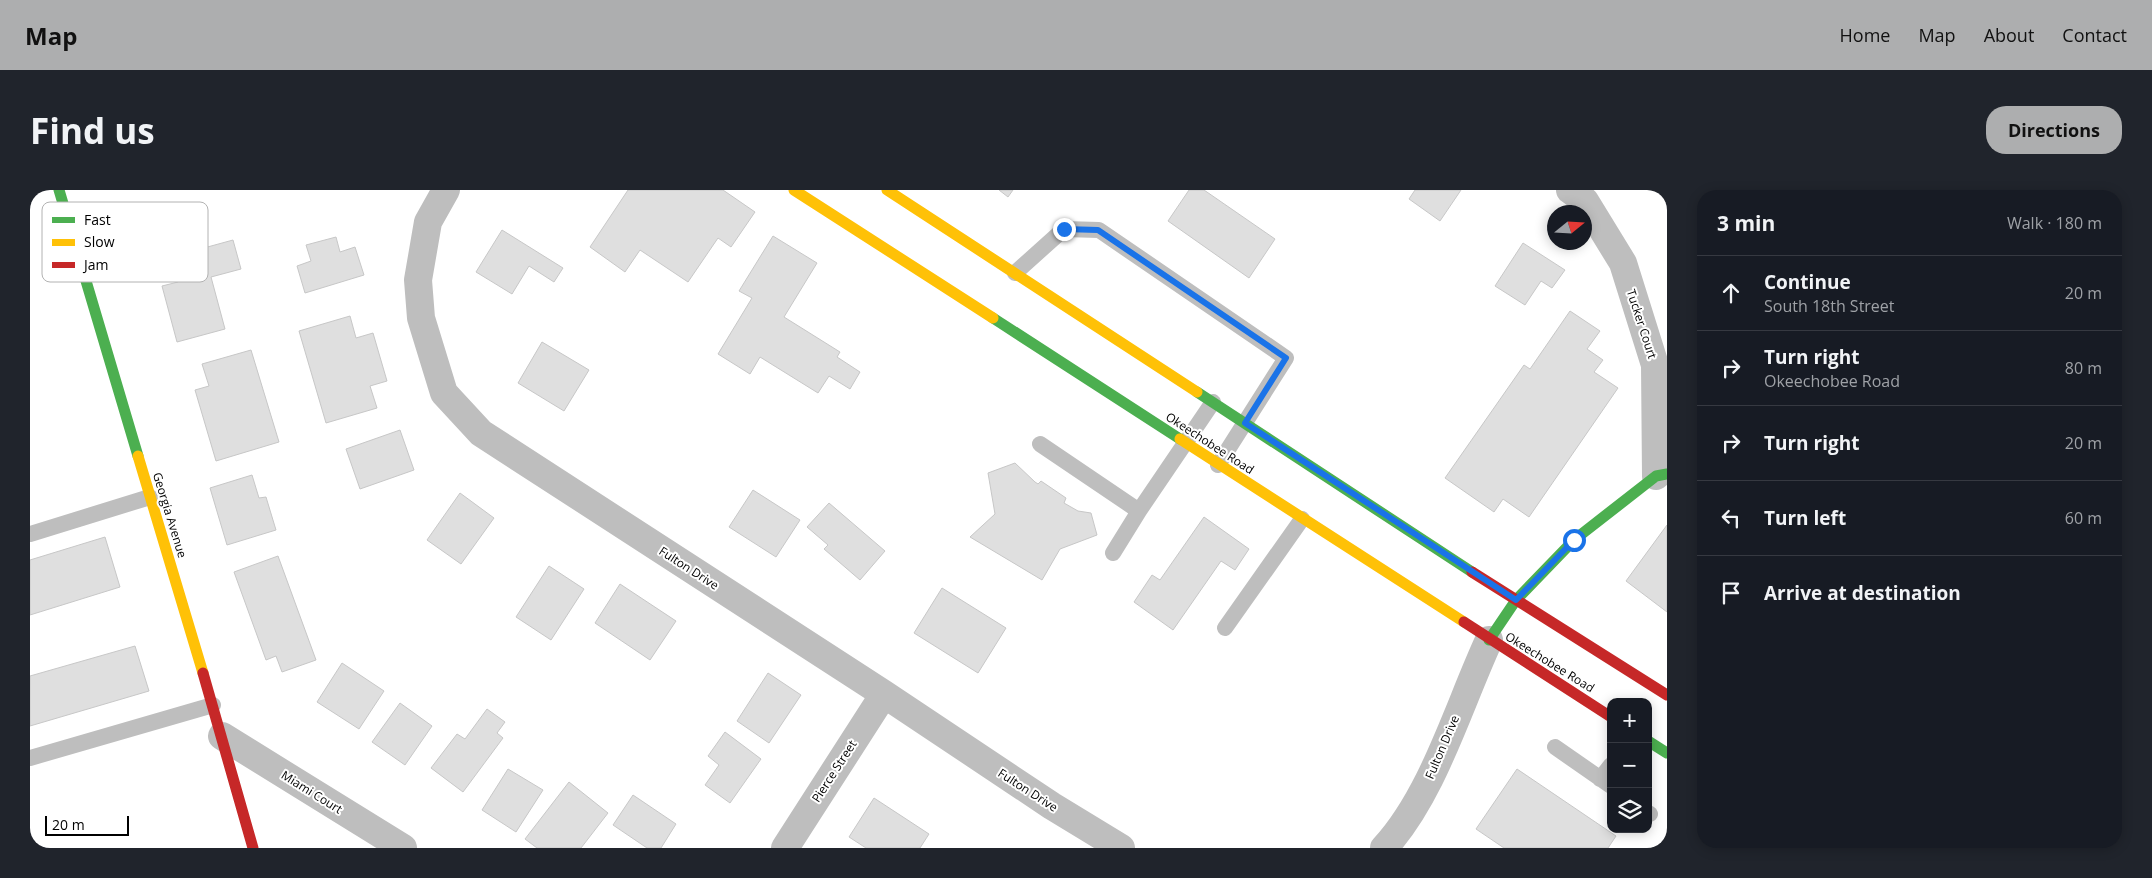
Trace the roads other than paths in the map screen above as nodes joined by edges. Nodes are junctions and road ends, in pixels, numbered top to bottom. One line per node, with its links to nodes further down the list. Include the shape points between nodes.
1 (59, 190): 6 (main road, Georgia Avenue)
2 (446, 190): 23 (street, Fulton Drive, via 428,222 418,280 421,318 444,392 480,433)
3 (794, 190): 12 (main road, Okeechobee Road)
4 (887, 190): 7 (main road)
5 (1570, 190): 14 (street, Tucker Court, via 1585,201 1622,263 1655,366)
6 (63, 202)
7 (1014, 273): 9 (main road); 10 (lane, via 1064,229 1098,230 1286,358)
8 (86, 282): 15 (main road, Georgia Avenue)
9 (1213, 402): 10 (main road); 12 (lane)
10 (1245, 423): 13 (lane); 20 (main road)
11 (1040, 444): 16 (lane)
12 (1186, 444): 13 (main road, Okeechobee Road); 16 (lane)
13 (1218, 465): 17 (main road, Okeechobee Road)
14 (1661, 475): 20 (main road, via 1574,540)
15 (150, 497): 18 (lane); 25 (main road, Georgia Avenue)
16 (1139, 511): 19 (lane)
17 (1302, 518): 21 (lane); 22 (main road, Okeechobee Road)
18 (30, 534)
19 (1113, 553)
20 (1516, 600): 22 (main road); 24 (main road)
21 (1225, 628)
22 (1489, 640): 26 (main road, Okeechobee Road); 37 (street, Fulton Drive, via 1432,773 1402,829)
23 (884, 694): 35 (street, Pierce Street); 36 (street, Fulton Drive)
24 (1667, 695)
25 (212, 705): 27 (main road, Georgia Avenue); 31 (lane)
26 (1607, 714)
27 (222, 736): 33 (main road, Georgia Avenue); 34 (street, Miami Court)
28 (1651, 743): 30 (main road)
29 (1555, 747): 32 (lane)
30 (1667, 753)
31 (30, 758)
32 (1606, 782)
33 (253, 848)
34 (403, 848)
35 (785, 848)
36 (1121, 848)
37 (1384, 848)

